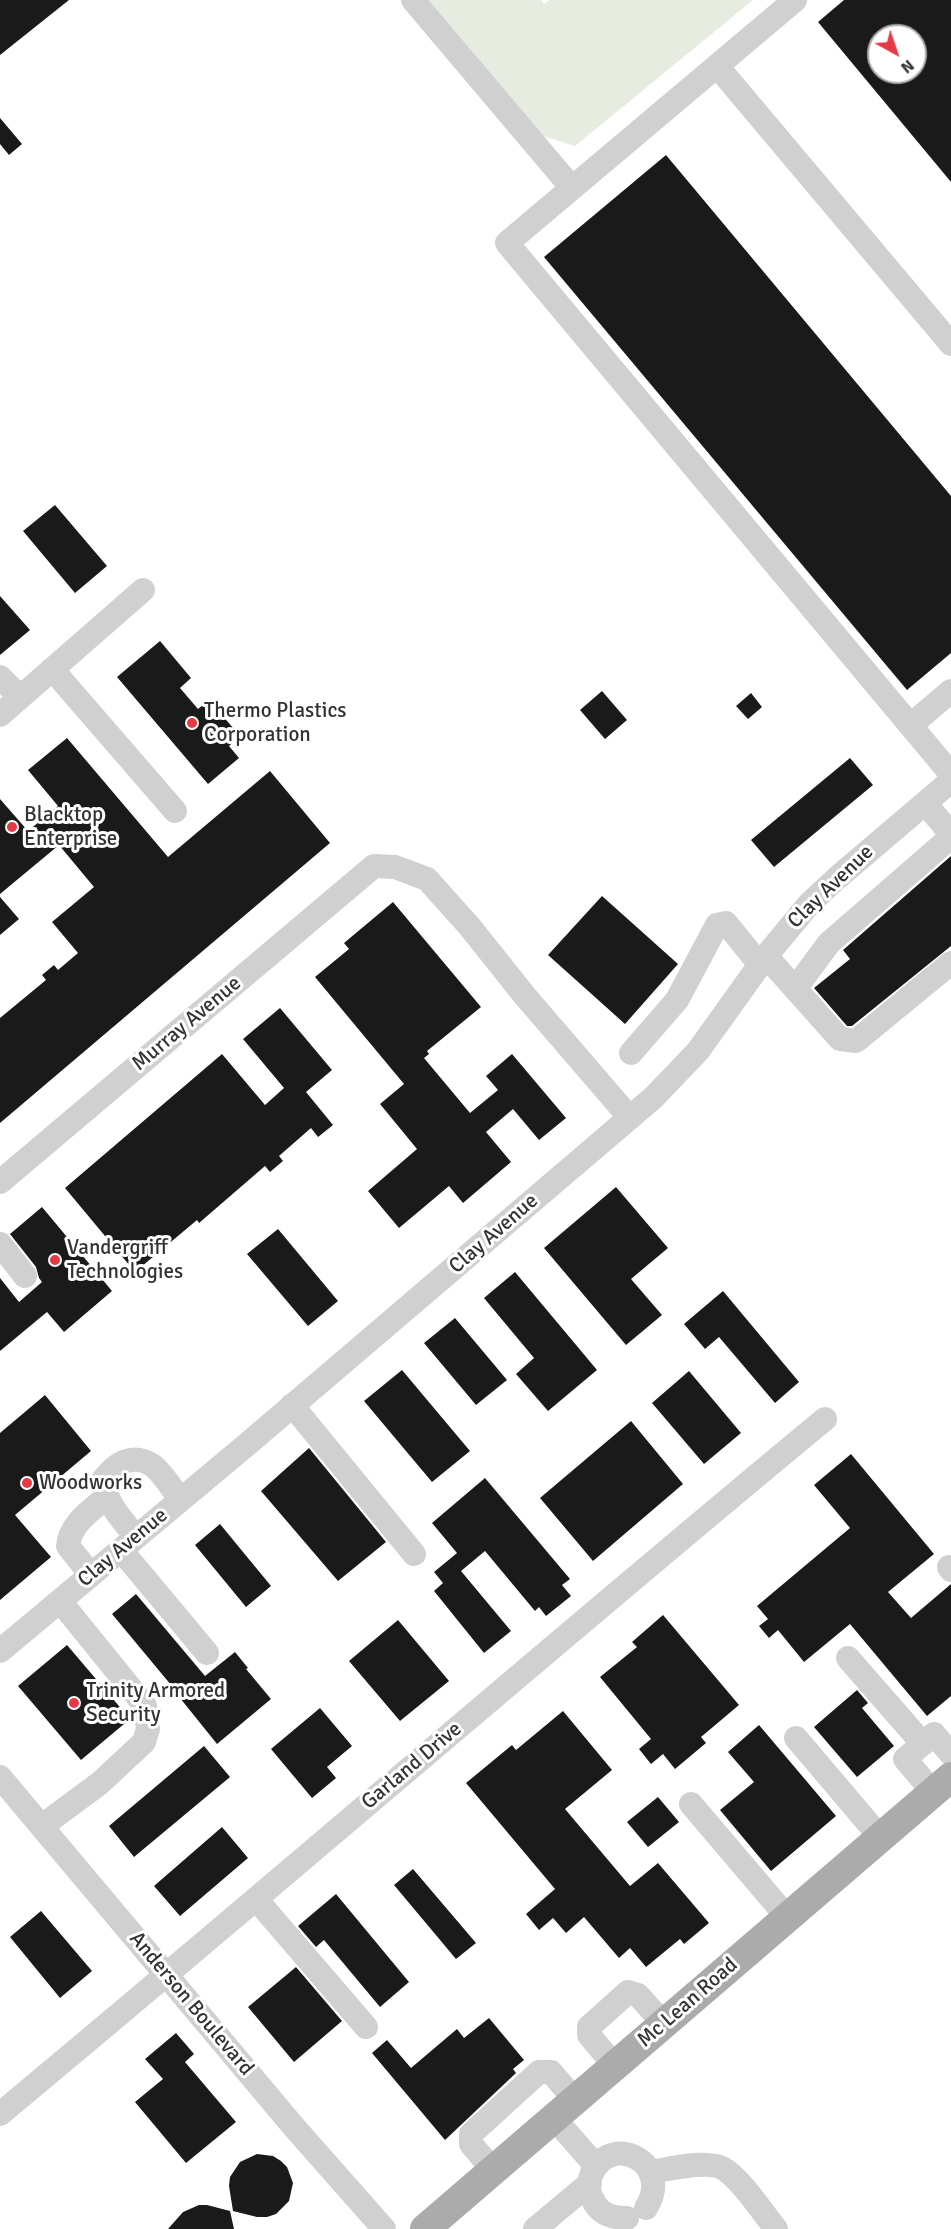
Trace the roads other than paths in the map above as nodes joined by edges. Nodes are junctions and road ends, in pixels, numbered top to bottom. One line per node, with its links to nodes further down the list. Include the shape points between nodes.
1 (413, 0): 4 (street)
2 (795, 0): 3 (street)
3 (717, 66): 4 (street); 5 (street)
4 (572, 188): 12 (street, via 507,243)
5 (951, 345)
6 (143, 590): 7 (street)
7 (52, 669): 10 (street); 16 (street)
8 (0, 676): 10 (street)
9 (951, 692): 12 (street)
10 (20, 697): 11 (street)
11 (0, 715)
12 (911, 725): 13 (street)
13 (951, 774)
14 (951, 781): 15 (street, Clay Avenue)
15 (925, 803): 17 (street); 18 (street, Clay Avenue, via 817,897)
16 (175, 811)
17 (951, 835): 20 (street, via 829,943)
18 (763, 960): 20 (street); 21 (street, via 726,923 717,925 677,1000); 22 (street, Clay Avenue, via 698,1051)
19 (951, 963): 20 (street, via 856,1041 840,1039)
20 (795, 988)
21 (631, 1053)
22 (630, 1118): 23 (street, Murray Avenue, via 427,879 395,867 374,866); 26 (street, Clay Avenue)
23 (0, 1182)
24 (0, 1244): 25 (street)
25 (25, 1276)
26 (292, 1405): 29 (street, Clay Avenue); 31 (street)
27 (825, 1419): 45 (street, Garland Drive)
28 (107, 1497): 29 (street, via 103,1480 112,1467 136,1459 153,1466); 30 (street); 32 (street, via 81,1519 68,1541)
29 (180, 1499): 30 (street, Clay Avenue)
30 (128, 1544): 32 (street, Clay Avenue); 35 (street)
31 (414, 1554)
32 (91, 1575): 33 (street, Clay Avenue)
33 (60, 1600): 34 (street, Clay Avenue); 43 (street, via 145,1706 148,1730 144,1742 100,1783)
34 (0, 1651)
35 (207, 1653)
36 (848, 1658): 38 (street)
37 (796, 1738): 44 (street)
38 (923, 1744): 39 (street, via 934,1734); 41 (street, via 905,1759)
39 (951, 1754)
40 (0, 1777): 43 (street, Anderson Boulevard)
41 (942, 1784): 44 (main road, Mc Lean Road)
42 (691, 1804): 46 (street)
43 (42, 1826): 47 (street, Anderson Boulevard)
44 (880, 1838): 46 (main road, Mc Lean Road)
45 (256, 1899): 47 (street, Garland Drive); 49 (street)
46 (788, 1917): 48 (main road, Mc Lean Road)
47 (167, 1975): 52 (street, Garland Drive); 56 (street, Anderson Boulevard)
48 (664, 2024): 50 (main road, Mc Lean Road); 50 (street, via 638,1995 628,1992 590,2027 589,2035)
49 (366, 2027)
50 (615, 2066): 51 (main road, Mc Lean Road)
51 (565, 2109): 53 (main road, Mc Lean Road); 53 (street, via 552,2072 539,2072 471,2134 471,2144); 55 (street)
52 (0, 2114)
53 (493, 2170): 57 (main road, Mc Lean Road)
54 (651, 2172): 55 (street, via 642,2161 623,2154 613,2155); 55 (street, via 651,2199 637,2213 616,2218 597,2208 591,2198); 59 (street, via 693,2165 723,2168)
55 (593, 2174): 58 (street)
56 (384, 2229)
57 (425, 2229)
58 (536, 2229)
59 (776, 2229)

